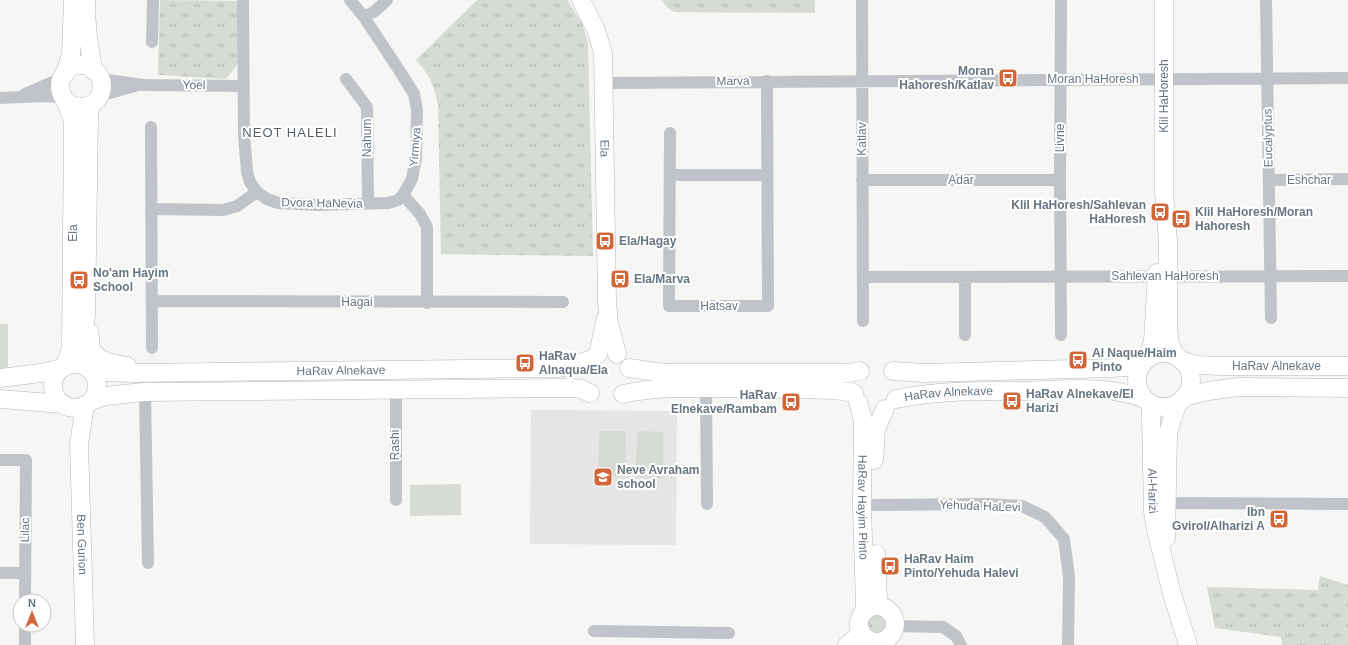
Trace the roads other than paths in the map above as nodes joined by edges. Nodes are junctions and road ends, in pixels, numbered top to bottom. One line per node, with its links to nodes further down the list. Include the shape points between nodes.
1 (73, 0): 14 (main road, via 71,54)
2 (86, 0): 24 (main road, Ela, via 88,41)
3 (153, 0): 13 (street)
4 (243, 0): 23 (street)
5 (350, 0): 12 (street, Yirmiya)
6 (387, 0): 12 (street)
7 (581, 0): 22 (main road, Ela, via 596,30 602,53)
8 (862, 0): 20 (street, Katlav)
9 (1061, 0): 19 (street, Livne)
10 (1164, 0): 15 (main road, Klil HaHoresh)
11 (1266, 0): 16 (street, Eucalyptus)
12 (364, 17): 37 (street, Yirmiya, via 414,94 417,110 416,158 412,179)
13 (152, 42)
14 (64, 75): 24 (main road, via 78,66 89,67); 25 (street); 27 (main road, via 60,88)
15 (1164, 78): 16 (street, Moran HaHoresh); 19 (street, Moran HaHoresh); 40 (main road, Klil HaHoresh, via 1164,192 1160,224)
16 (1268, 78): 17 (street, Moran HaHoresh); 34 (street, Eucalyptus)
17 (1348, 78)
18 (346, 79): 38 (street, Nahum, via 367,107)
19 (1060, 79): 20 (street, Moran HaHoresh); 33 (street, Livne)
20 (862, 80): 21 (street, Marva); 32 (street, Katlav)
21 (767, 81): 22 (street, Marva); 31 (street, Hatsav)
22 (604, 82): 48 (main road, Ela)
23 (244, 86): 24 (street, Yoel); 36 (street, via 247,172)
24 (96, 87): 27 (main road, via 83,107 70,104); 50 (main road, Ela, via 90,107)
25 (18, 97): 26 (street); 27 (street)
26 (0, 98)
27 (64, 98): 61 (main road, Ela, via 72,118 73,163 72,342)
28 (151, 127): 39 (street)
29 (670, 133): 30 (street, Hatsav)
30 (670, 175): 31 (street); 31 (street, Hatsav, via 669,306 768,306)
31 (767, 175)
32 (862, 180): 33 (street, Adar); 43 (street, Katlav)
33 (1060, 180): 45 (street, Livne)
34 (1269, 180): 35 (street, Eshchar); 41 (street, Eucalyptus)
35 (1348, 180)
36 (257, 192): 38 (street, Dvora HaNevia, via 278,203); 39 (street, via 237,206 223,210)
37 (403, 195): 38 (street, Dvora HaNevia, via 398,200 388,203); 49 (street, via 427,226)
38 (368, 203)
39 (151, 209): 46 (street)
40 (1163, 276): 41 (street, Sahlevan HaHoresh); 45 (street, Sahlevan HaHoresh); 58 (main road, Klil HaHoresh, via 1170,344); 59 (main road, Klil HaHoresh, via 1153,340)
41 (1270, 276): 42 (street, Sahlevan HaHoresh); 51 (street)
42 (1348, 276)
43 (863, 277): 44 (street, Sahlevan HaHoresh); 52 (street)
44 (965, 277): 45 (street, Sahlevan HaHoresh); 53 (street)
45 (1060, 277): 54 (street)
46 (152, 301): 49 (street, Hagai); 55 (street)
47 (563, 302): 49 (street, Hagai)
48 (607, 302): 56 (main road, Ela, via 609,323); 57 (main road, Ela, via 605,323)
49 (427, 303)
50 (86, 314): 63 (main road, Ela, via 83,348); 66 (main road, via 91,348 98,357 107,362)
51 (1271, 318)
52 (864, 322)
53 (965, 334)
54 (1061, 335)
55 (152, 348)
56 (617, 354): 57 (main road, via 610,352); 62 (main road, via 626,361)
57 (594, 357): 66 (main road, HaRav Alnekave, via 576,365 557,368); 72 (main road, via 584,368 583,376)
58 (1178, 358): 59 (main road, via 1159,354); 60 (main road, HaRav Alnekave, via 1198,365); 76 (main road, via 1188,370 1190,377 1189,388)
59 (1145, 361): 65 (main road, HaRav Alnekave, via 1126,367 1111,368 924,373); 77 (main road, via 1137,382 1140,393)
60 (1348, 366)
61 (64, 367): 63 (main road, via 76,364); 67 (main road, via 41,373); 78 (main road, via 55,377 53,388 57,399)
62 (629, 368): 64 (main road, via 670,373); 73 (main road, via 630,382)
63 (89, 369): 66 (main road, HaRav Alnekave, via 119,373); 78 (main road, via 97,385 95,393)
64 (860, 371): 65 (main road, via 864,367 882,364); 74 (main road, via 854,381)
65 (893, 371): 79 (main road, via 900,387)
66 (155, 372)
67 (0, 378)
68 (706, 388): 73 (main road); 74 (main road, via 836,390); 83 (street)
69 (1348, 388): 76 (main road, HaRav Alnekave, via 1237,387 1208,391)
70 (396, 390): 71 (main road, HaRav Alnekave); 72 (main road, HaRav Alnekave, via 572,388); 81 (street, Rashi)
71 (145, 392): 78 (main road, HaRav Alnekave, via 106,396); 86 (street)
72 (590, 393): 73 (main road, via 596,398 606,400)
73 (623, 394)
74 (856, 398): 79 (main road, via 863,406 873,410); 90 (main road, HaRav Hayim Pinto, via 863,420 865,606)
75 (0, 399): 78 (main road, HaRav Alnekave)
76 (1181, 400): 77 (main road, via 1170,406 1155,405); 82 (main road, Al-Harizi, via 1168,434)
77 (1147, 401): 79 (main road, HaRav Alnekave, via 1126,393 1093,389 951,392 918,395); 82 (main road, Al-Harizi, via 1152,416)
78 (77, 404): 98 (main road, Ben Gurion, via 74,419 79,444)
79 (890, 404): 85 (main road, HaRav Hayim Pinto, via 876,429)
80 (0, 460): 88 (street, Lilac, via 26,460)
81 (396, 500)
82 (1160, 503): 84 (street); 103 (main road, Al-Harizi, via 1156,530)
83 (707, 504)
84 (1348, 504)
85 (874, 505): 90 (main road, HaRav Hayim Pinto, via 878,600); 102 (street, Yehuda HaLevi, via 1022,506 1045,517 1064,538 1069,577)
86 (148, 563)
87 (0, 573): 88 (street)
88 (24, 573): 89 (street, Lilac)
89 (25, 593)
90 (872, 609): 91 (main road, via 889,611 893,615); 96 (main road, via 860,620)
91 (895, 626): 96 (main road, via 887,639); 101 (street, via 943,627 956,636)
92 (594, 631): 94 (street)
93 (25, 633): 97 (street)
94 (676, 633): 95 (street); 99 (street)
95 (729, 633)
96 (868, 639): 100 (main road, via 856,638)
97 (25, 645)
98 (85, 645)
99 (676, 645)
100 (847, 645)
101 (961, 645)
102 (1068, 645)
103 (1188, 645)

